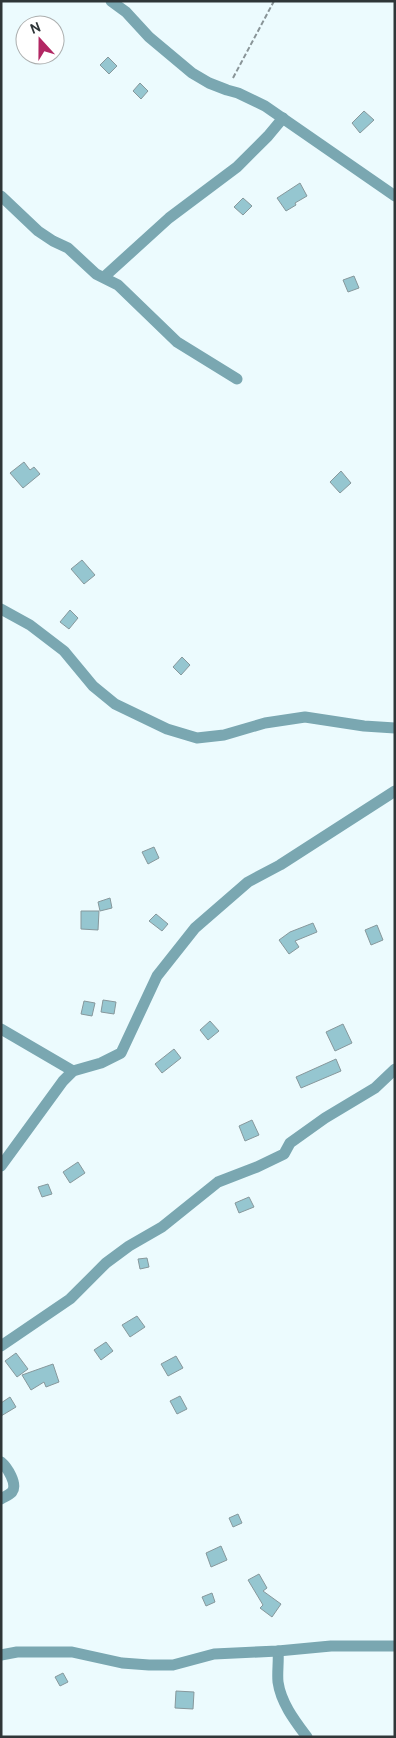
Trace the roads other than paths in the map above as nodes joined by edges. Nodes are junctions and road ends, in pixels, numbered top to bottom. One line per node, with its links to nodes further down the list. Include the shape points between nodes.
1 (111, 1): 2 (street, via 192,73 265,106)
2 (283, 118): 4 (street); 5 (street, via 237,167 169,218)
3 (1, 196): 5 (street, via 38,230 68,248 96,274)
4 (395, 196)
5 (104, 276): 6 (street, via 118,285 176,342)
6 (237, 379)
7 (1, 608): 8 (street, via 64,651 93,686 115,704 167,729 197,738 305,717)
8 (395, 728)
9 (395, 791): 12 (street, via 248,882 195,928 157,976 121,1053)
10 (1, 1029): 12 (street)
11 (395, 1070): 14 (street, via 375,1088 290,1143 284,1154 218,1182 162,1227 106,1262 70,1299)
12 (73, 1071): 13 (street)
13 (1, 1166)
14 (1, 1346)
15 (1, 1462): 16 (street, via 14,1483 14,1489)
16 (1, 1499)
17 (395, 1646): 18 (street, via 330,1646)
18 (278, 1651): 19 (street, via 214,1654 173,1665 149,1666 72,1652); 20 (street, via 278,1682 282,1697)
19 (1, 1655)
20 (307, 1737)

